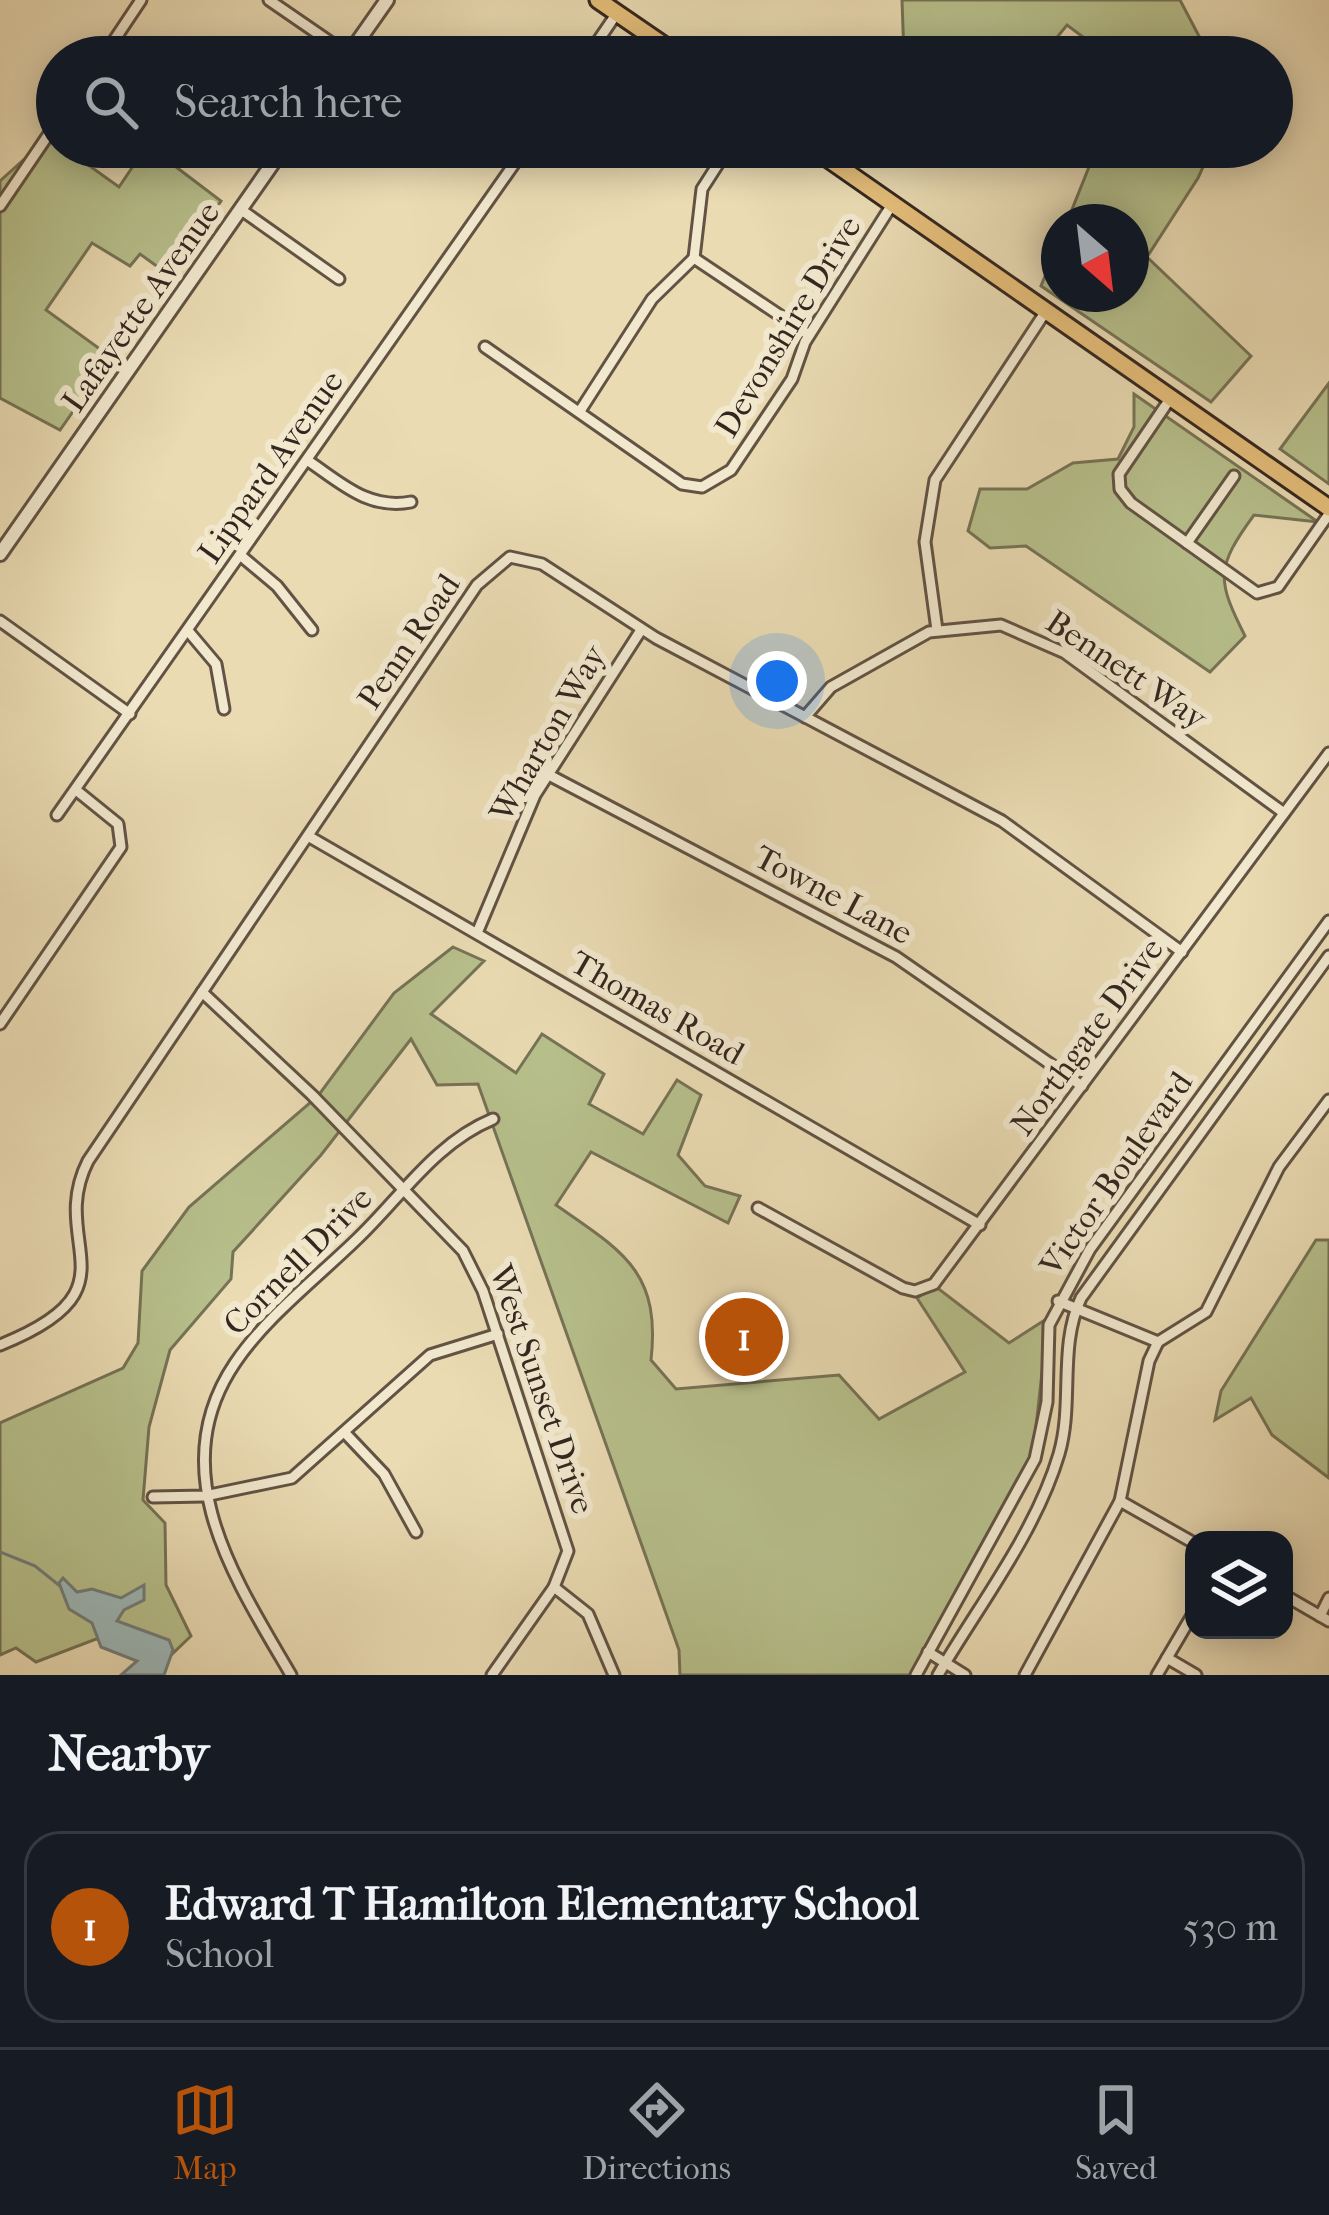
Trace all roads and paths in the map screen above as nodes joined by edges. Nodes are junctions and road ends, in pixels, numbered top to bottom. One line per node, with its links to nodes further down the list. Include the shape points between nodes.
1 (141, 0): 6 (street)
2 (269, 0): 7 (street)
3 (387, 0): 8 (street)
4 (598, 0): 5 (main road)
5 (617, 14): 9 (street); 10 (main road)
6 (117, 36)
7 (320, 36)
8 (362, 36)
9 (602, 36)
10 (650, 36)
11 (36, 153): 17 (street)
12 (269, 168): 18 (street, Lafayette Avenue)
13 (511, 168): 28 (street, Lippard Avenue)
14 (716, 168): 19 (street, via 702,189)
15 (842, 168): 16 (main road)
16 (893, 203): 21 (main road); 24 (street, Devonshire Drive)
17 (0, 206)
18 (240, 209): 20 (street); 33 (street, Lafayette Avenue)
19 (694, 258): 24 (street); 27 (street, via 652,299)
20 (339, 279)
21 (1041, 306)
22 (1046, 312): 38 (street, via 935,480 925,542)
23 (1050, 312): 26 (main road)
24 (809, 334): 27 (street, Devonshire Drive, via 792,379 715,484 682,484)
25 (485, 347): 27 (street, Devonshire Drive)
26 (1172, 397): 31 (main road); 32 (street, via 1119,474 1120,489)
27 (580, 411)
28 (307, 460): 30 (street, via 367,500 386,507); 34 (street, Lippard Avenue)
29 (1234, 476): 32 (street)
30 (411, 502)
31 (1329, 511): 32 (street, via 1268,592 1257,593)
32 (1187, 543)
33 (0, 554)
34 (240, 555): 36 (street); 39 (street, Lippard Avenue)
35 (0, 621): 41 (street)
36 (312, 630)
37 (640, 630): 42 (street, Penn Road); 44 (street, Wharton Way); 48 (street, Penn Road, via 542,564 503,561 477,585)
38 (937, 630): 42 (street, Bennett Way, via 831,687); 46 (street, Bennett Way, via 1001,625 1042,639)
39 (189, 632): 40 (street, via 216,664); 41 (street, Lippard Avenue)
40 (224, 709)
41 (130, 713): 45 (street, Lippard Avenue)
42 (805, 717): 51 (street, Penn Road, via 1002,821)
43 (1329, 753): 46 (street, Northgate Drive)
44 (547, 774): 50 (street, Wharton Way); 55 (street, Towne Lane, via 896,957)
45 (76, 790): 47 (street, Lippard Avenue); 54 (street, via 118,824 121,848)
46 (1284, 813): 51 (street, Northgate Drive)
47 (57, 815)
48 (308, 836): 50 (street, Thomas Road); 53 (street, Penn Road)
49 (1329, 921): 61 (street, Victor Boulevard)
50 (477, 933): 60 (street, Thomas Road)
51 (1182, 952): 55 (street, Northgate Drive)
52 (1329, 956): 62 (street, Victor Boulevard)
53 (202, 992): 58 (street, West Sunset Drive); 65 (street, Penn Road, via 84,1168 82,1271 74,1294 41,1327)
54 (0, 1024)
55 (1082, 1086): 60 (street, Northgate Drive)
56 (1329, 1100): 64 (street, via 1279,1167 1206,1312)
57 (493, 1119): 58 (street, Cornell Drive, via 458,1136)
58 (404, 1190): 63 (street, West Sunset Drive, via 467,1257); 69 (street, Cornell Drive, via 234,1364 207,1423)
59 (758, 1208): 60 (street, Northgate Drive, via 904,1288 924,1290)
60 (980, 1225)
61 (1058, 1301): 62 (street); 66 (street, Victor Boulevard)
62 (1076, 1308): 64 (street); 67 (street, Victor Boulevard)
63 (498, 1334): 68 (street, via 430,1355); 74 (street, West Sunset Drive, via 567,1541)
64 (1158, 1342): 71 (street)
65 (0, 1345)
66 (1047, 1378): 67 (street); 79 (street, Victor Boulevard, via 1035,1459)
67 (1068, 1383): 81 (street, Victor Boulevard, via 1050,1480)
68 (346, 1434): 69 (street, via 292,1478); 72 (street, via 384,1474)
69 (205, 1496): 70 (street); 82 (street, Cornell Drive, via 211,1523)
70 (153, 1497)
71 (1120, 1501): 73 (street); 88 (street)
72 (416, 1532)
73 (1185, 1538)
74 (554, 1587): 83 (street, West Sunset Drive); 84 (street, via 588,1614)
75 (1329, 1598): 77 (street)
76 (1293, 1600): 77 (street)
77 (1325, 1619)
78 (1185, 1627): 80 (street)
79 (928, 1652): 81 (street); 85 (street, Victor Boulevard)
80 (1167, 1658): 89 (street); 90 (street)
81 (945, 1664): 86 (street, Victor Boulevard); 87 (street)
82 (291, 1675)
83 (492, 1675)
84 (614, 1675)
85 (916, 1675)
86 (938, 1675)
87 (965, 1675)
88 (1024, 1675)
89 (1157, 1675)
90 (1196, 1675)

